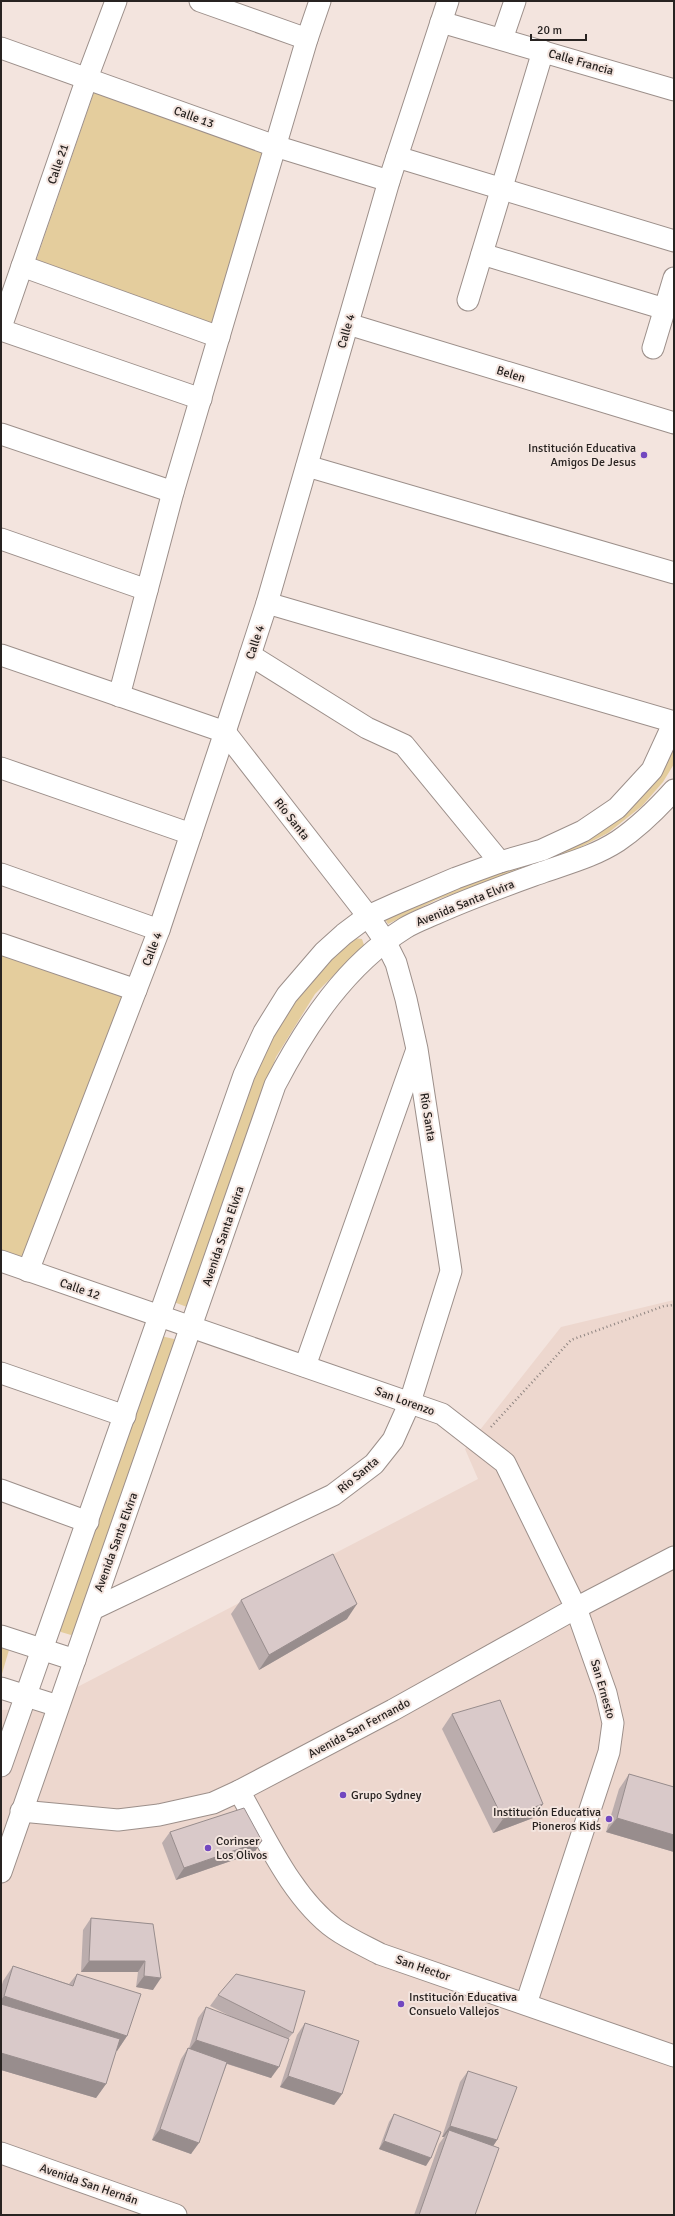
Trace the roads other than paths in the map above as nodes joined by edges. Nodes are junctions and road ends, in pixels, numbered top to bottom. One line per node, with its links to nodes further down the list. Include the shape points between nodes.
1 (116, 1): 11 (street, Calle 21)
2 (200, 1): 7 (street)
3 (320, 1): 7 (street)
4 (448, 1): 6 (street, Calle 4)
5 (514, 1): 8 (street)
6 (441, 22): 8 (street, Calle Francia); 14 (street, Calle 4)
7 (307, 39): 13 (street)
8 (502, 39): 10 (street, Calle Francia)
9 (1, 48): 11 (street, Calle 13)
10 (543, 52): 12 (street, Calle Francia); 16 (street)
11 (87, 78): 13 (street, Calle 13); 19 (street, Calle 21)
12 (674, 90)
13 (276, 146): 15 (street, Calle 13); 26 (street)
14 (396, 157): 15 (street, Calle 4); 16 (street)
15 (389, 181): 23 (street, Calle 4)
16 (502, 188): 17 (street); 18 (street)
17 (674, 241)
18 (482, 254): 21 (street); 22 (street)
19 (22, 266): 24 (street, Calle 21); 26 (street)
20 (674, 278): 22 (street)
21 (468, 300)
22 (665, 309): 27 (street)
23 (348, 324): 29 (street, Belen); 31 (street, Calle 4)
24 (1, 327)
25 (1, 330): 28 (street)
26 (219, 337): 28 (street)
27 (654, 348)
28 (201, 399): 32 (street)
29 (674, 423)
30 (1, 434): 32 (street)
31 (307, 466): 34 (street); 36 (street, Calle 4)
32 (173, 492): 35 (street)
33 (1, 539): 35 (street)
34 (674, 573)
35 (147, 590): 39 (street)
36 (267, 602): 38 (street, Calle 4); 40 (street)
37 (1, 655): 39 (street)
38 (250, 655): 41 (street, Calle 4); 45 (street, via 367,728 404,745)
39 (119, 696): 41 (street)
40 (674, 722): 45 (street, Avenida Santa Elvira, via 652,770 618,808 583,831 542,850)
41 (225, 732): 44 (street, Calle 4); 47 (street, Río Santa)
42 (1, 768): 44 (street)
43 (674, 790): 49 (street, Avenida Santa Elvira, via 648,818 618,842 588,857 464,900 407,927)
44 (191, 834): 48 (street, Calle 4)
45 (500, 862): 47 (street, Avenida Santa Elvira)
46 (1, 874): 48 (street)
47 (368, 916): 49 (street, Río Santa); 55 (street, Avenida Santa Elvira, via 324,952 287,995 264,1032 244,1075)
48 (159, 930): 51 (street, Calle 4)
49 (386, 941): 52 (street, Río Santa, via 396,963); 56 (street, Avenida Santa Elvira, via 340,984 315,1015 275,1085)
50 (1, 944): 51 (street)
51 (136, 990): 54 (street, Calle 4)
52 (417, 1049): 57 (street); 59 (street, Río Santa, via 451,1271)
53 (1, 1261): 54 (street, Calle 12)
54 (28, 1271): 55 (street, Calle 12)
55 (160, 1316): 56 (street, San Lorenzo); 60 (street, Avenida Santa Elvira)
56 (192, 1327): 57 (street, San Lorenzo); 66 (street, Avenida Santa Elvira)
57 (304, 1366): 59 (street, San Lorenzo)
58 (1, 1373): 60 (street)
59 (410, 1402): 61 (street, San Lorenzo, via 442,1414); 66 (street, Río Santa, via 393,1440 374,1464 333,1495)
60 (125, 1416): 63 (street, Avenida Santa Elvira)
61 (477, 1442): 65 (street, San Ernesto, via 505,1463)
62 (1, 1490): 63 (street)
63 (88, 1522): 68 (street, Avenida Santa Elvira)
64 (674, 1557): 65 (street, Avenida San Fernando)
65 (576, 1608): 74 (street, Avenida San Fernando, via 400,1706); 77 (street, San Ernesto, via 606,1693 613,1723 609,1752)
66 (93, 1609): 69 (street, Avenida Santa Elvira)
67 (1, 1636): 68 (street)
68 (42, 1649): 69 (street); 71 (street, Avenida Santa Elvira)
69 (75, 1660): 72 (street, Avenida Santa Elvira)
70 (1, 1688): 71 (street)
71 (24, 1696): 72 (street); 73 (street, Avenida Santa Elvira)
72 (58, 1706): 75 (street, Avenida Santa Elvira)
73 (1, 1766)
74 (239, 1791): 75 (street, Avenida San Fernando, via 206,1805 118,1820); 77 (street, San Hector, via 298,1891 334,1928 380,1954)
75 (22, 1811): 76 (street, Avenida Santa Elvira)
76 (1, 1872)
77 (526, 2004): 78 (street, San Hector)
78 (674, 2056)
79 (1, 2154): 80 (street, Avenida San Hernán)
80 (176, 2215)

